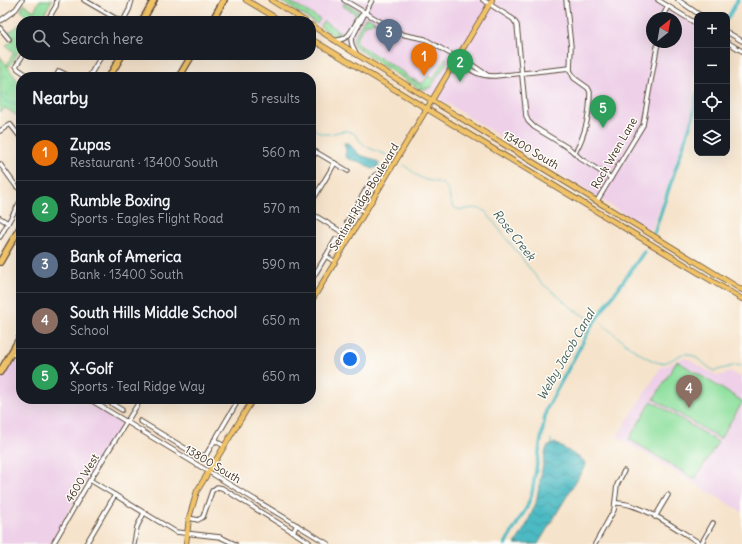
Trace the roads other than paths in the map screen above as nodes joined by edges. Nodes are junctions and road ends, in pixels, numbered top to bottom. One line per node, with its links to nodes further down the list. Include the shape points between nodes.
1 (22, 0): 27 (street, via 16,10)
2 (57, 0): 20 (street)
3 (84, 0): 21 (street)
4 (132, 0): 22 (street)
5 (154, 0): 23 (highway)
6 (224, 0): 24 (highway)
7 (246, 0): 25 (main road)
8 (271, 0): 26 (main road)
9 (344, 0): 17 (street)
10 (372, 0): 17 (street)
11 (482, 0): 15 (street)
12 (566, 0): 45 (street, via 571,47)
13 (658, 0): 16 (street)
14 (678, 0): 19 (street)
15 (490, 2): 40 (main road, Sentinel Ridge Boulevard); 50 (street, via 516,23)
16 (668, 6): 18 (street); 28 (street)
17 (365, 12): 33 (street, via 345,39); 39 (street, via 351,40); 40 (street, via 401,34 425,39)
18 (665, 12)
19 (696, 12)
20 (50, 16)
21 (112, 16)
22 (125, 16)
23 (145, 16)
24 (215, 16)
25 (272, 16)
26 (297, 16)
27 (0, 21)
28 (694, 22)
29 (0, 28): 32 (street)
30 (316, 28): 33 (main road, 13400 South)
31 (730, 34): 34 (street)
32 (9, 39)
33 (333, 39): 39 (main road, 13400 South)
34 (742, 41)
35 (316, 43): 52 (main road, 13400 South)
36 (730, 44): 38 (street)
37 (657, 48): 61 (street, Rock Wren Lane, via 644,123)
38 (742, 51)
39 (356, 54): 51 (main road, 13400 South)
40 (457, 58): 50 (street, via 487,75); 51 (main road, Sentinel Ridge Boulevard)
41 (20, 60): 46 (street, via 16,66)
42 (99, 60): 47 (street)
43 (119, 60): 48 (highway)
44 (189, 60): 49 (highway)
45 (570, 68): 50 (street); 56 (street, via 574,78 590,92 585,128)
46 (21, 72)
47 (92, 72)
48 (112, 72)
49 (181, 72)
50 (522, 73): 56 (street, via 528,121)
51 (432, 100): 52 (main road, Sentinel Ridge Boulevard); 64 (main road, 13400 South)
52 (427, 110): 60 (main road, Sentinel Ridge Boulevard); 82 (main road, 13400 South)
53 (0, 131): 54 (street, via 10,124)
54 (16, 132)
55 (316, 152): 57 (street)
56 (575, 153): 61 (street)
57 (335, 163): 59 (street); 63 (street)
58 (0, 164): 62 (street)
59 (348, 171)
60 (386, 178): 65 (street, via 377,174 374,176); 67 (main road, Sentinel Ridge Boulevard)
61 (611, 178): 64 (street, Rock Wren Lane)
62 (16, 186)
63 (316, 195)
64 (596, 201): 80 (main road, 13400 South)
65 (356, 207): 67 (street); 71 (street)
66 (16, 208): 70 (street)
67 (365, 212): 74 (main road, Sentinel Ridge Boulevard)
68 (316, 216): 74 (street)
69 (0, 218): 70 (street)
70 (8, 222): 73 (street)
71 (347, 222)
72 (16, 235): 77 (highway)
73 (0, 237)
74 (350, 237): 78 (main road, Sentinel Ridge Boulevard)
75 (336, 239): 76 (street)
76 (326, 256): 78 (street); 79 (street)
77 (0, 262)
78 (335, 262): 81 (main road, Sentinel Ridge Boulevard)
79 (316, 273)
80 (742, 290)
81 (316, 294)
82 (742, 300)
83 (16, 344): 84 (highway)
84 (11, 353): 85 (street); 86 (highway)
85 (16, 356)
86 (0, 372)
87 (97, 404): 93 (street, 13800 South)
88 (103, 404): 93 (street)
89 (113, 404): 94 (street)
90 (138, 404): 96 (street, 4600 West)
91 (236, 404): 99 (street)
92 (250, 404): 100 (main road)
93 (102, 407): 96 (street, 13800 South)
94 (122, 410)
95 (140, 421): 97 (street)
96 (127, 422): 98 (street, 13800 South); 105 (street, 4600 West)
97 (156, 430): 98 (street); 101 (street)
98 (152, 437): 102 (street, 13800 South)
99 (214, 440): 100 (street); 101 (street, via 206,455 198,456)
100 (224, 446): 103 (main road)
101 (184, 448): 102 (street)
102 (180, 455): 103 (street, 13800 South)
103 (208, 471): 111 (main road, via 197,491); 113 (street, 13800 South)
104 (624, 471): 108 (street, via 617,485)
105 (90, 480): 106 (street); 118 (street, 4600 West)
106 (115, 495): 109 (street); 119 (street)
107 (668, 496): 110 (street)
108 (616, 503): 110 (street, via 634,506); 125 (street, via 613,514)
109 (144, 513): 115 (street); 120 (street, via 137,527)
110 (655, 516): 126 (street)
111 (189, 518): 114 (street, via 198,520 203,517 212,491 217,487); 115 (main road)
112 (713, 523): 126 (street)
113 (297, 525): 114 (street); 117 (street, 13800 South)
114 (293, 532): 116 (street)
115 (186, 534): 122 (main road); 123 (street, via 220,537)
116 (309, 542)
117 (321, 542): 124 (street, 13800 South)
118 (53, 544)
119 (86, 544)
120 (134, 544)
121 (181, 544): 122 (street)
122 (186, 544)
123 (235, 544)
124 (328, 544)
125 (595, 544)
126 (701, 544)

